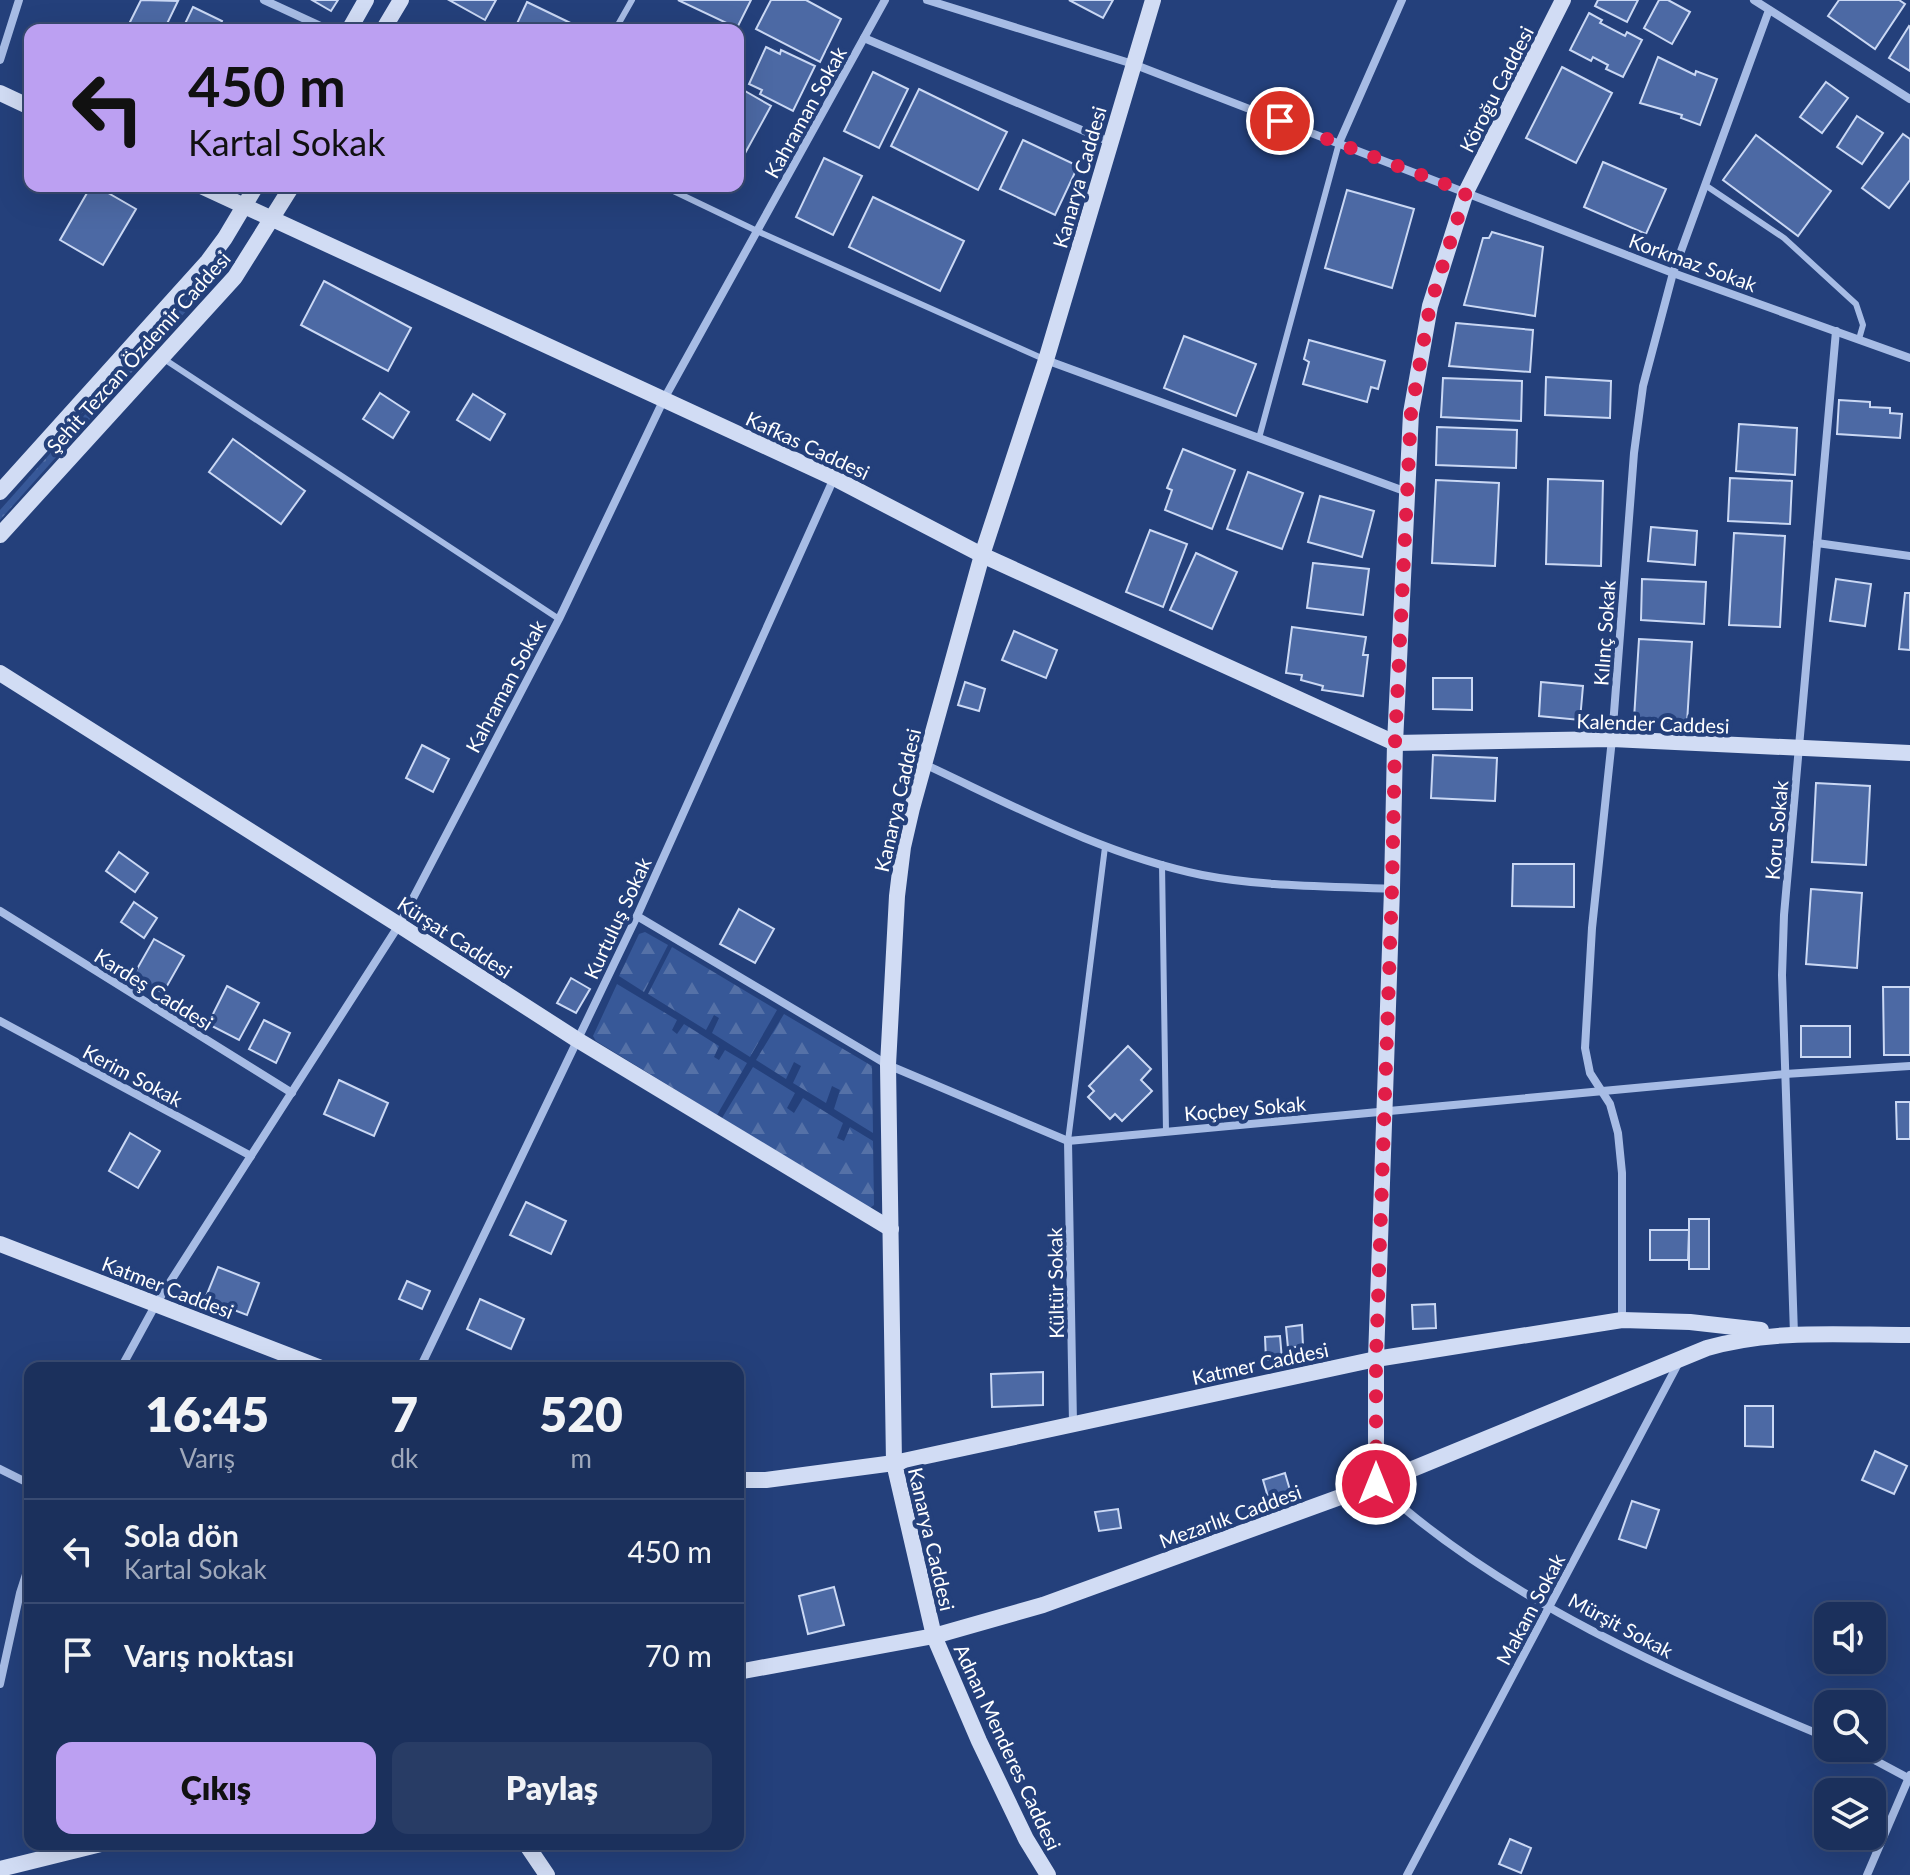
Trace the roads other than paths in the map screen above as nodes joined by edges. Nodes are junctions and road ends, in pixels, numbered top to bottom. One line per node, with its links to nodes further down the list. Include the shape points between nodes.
1 (19, 0): 18 (street)
2 (264, 0): 13 (street)
3 (366, 0): 14 (street)
4 (401, 0): 15 (street)
5 (632, 0): 16 (lane)
6 (885, 0): 17 (street, Kahraman Sokak)
7 (927, 0): 19 (street, Korkmaz Sokak)
8 (1153, 0): 19 (street, Kanarya Caddesi)
9 (1402, 0): 24 (street)
10 (1563, 0): 30 (street, Köroğu Caddesi)
11 (1754, 0): 12 (street)
12 (1769, 10): 21 (street); 25 (street, Kılınç Sokak)
13 (316, 24)
14 (352, 24)
15 (387, 24)
16 (618, 24)
17 (864, 38): 23 (street); 33 (street, Kahraman Sokak)
18 (0, 60)
19 (1133, 64): 23 (street, Kanarya Caddesi); 24 (street, Korkmaz Sokak)
20 (0, 93): 22 (street)
21 (1910, 99)
22 (24, 104)
23 (1110, 142): 39 (street, Kanarya Caddesi)
24 (1339, 143): 30 (street, Korkmaz Sokak); 41 (lane)
25 (1705, 185): 34 (street, Kılınç Sokak); 36 (lane, via 1784,238 1856,304 1863,325)
26 (214, 192): 31 (street, Kafkas Caddesi)
27 (253, 192): 31 (street, Şehit Tezcan Özdemir Caddesi)
28 (289, 192): 32 (street, Şehit Tezcan Özdemir Caddesi)
29 (676, 192): 33 (lane)
30 (1466, 192): 34 (street, Korkmaz Sokak); 44 (street, Köroğu Caddesi, via 1419,358)
31 (245, 206): 32 (street, Kafkas Caddesi); 43 (street, Şehit Tezcan Özdemir Caddesi, via 208,261)
32 (273, 219): 37 (street, Şehit Tezcan Özdemir Caddesi, via 235,277); 40 (street, Kafkas Caddesi)
33 (757, 231): 39 (lane); 40 (street, Kahraman Sokak)
34 (1673, 273): 35 (street, Korkmaz Sokak); 51 (street, Kılınç Sokak, via 1643,386 1634,453)
35 (1836, 331): 36 (street, Korkmaz Sokak); 46 (street, Koru Sokak)
36 (1859, 339): 38 (street, Korkmaz Sokak)
37 (162, 357): 45 (street, Şehit Tezcan Özdemir Caddesi); 49 (lane)
38 (1910, 358)
39 (1046, 360): 41 (street); 47 (street, Kanarya Caddesi)
40 (664, 399): 42 (street, Kafkas Caddesi); 49 (street, Kahraman Sokak)
41 (1259, 438): 44 (street)
42 (834, 478): 47 (street, Kafkas Caddesi); 60 (street, Kurtuluş Sokak)
43 (0, 492)
44 (1408, 493): 52 (street, Köroğu Caddesi)
45 (0, 535)
46 (1817, 543): 48 (street); 53 (street, Koru Sokak)
47 (982, 555): 52 (street, Kafkas Caddesi); 55 (street, Kanarya Caddesi)
48 (1910, 556)
49 (559, 619): 61 (street, Kahraman Sokak)
50 (0, 673): 61 (street, Kürşat Caddesi)
51 (1612, 739): 52 (street, Kalender Caddesi); 53 (street, Kalender Caddesi); 67 (street, Kılınç Sokak, via 1585,1048 1590,1073)
52 (1395, 743): 58 (street, Köroğu Caddesi)
53 (1800, 749): 54 (street, Kalender Caddesi); 66 (street, Koru Sokak, via 1784,915)
54 (1910, 753)
55 (924, 764): 56 (street); 64 (street, Kanarya Caddesi, via 897,896)
56 (1105, 847): 57 (street); 71 (lane)
57 (1162, 864): 58 (street, via 1246,882); 70 (lane)
58 (1392, 889): 69 (street, Köroğu Caddesi)
59 (0, 911): 68 (street, Kardeş Caddesi)
60 (637, 916): 63 (street, Kurtuluş Sokak); 64 (street, Koçbey Sokak)
61 (399, 925): 63 (street, Kürşat Caddesi); 68 (street, Kahraman Sokak)
62 (0, 1021): 72 (street, Kerim Sokak)
63 (576, 1039): 73 (street, Kürşat Caddesi); 83 (street, Kurtuluş Sokak)
64 (888, 1065): 71 (street, Koçbey Sokak); 73 (street, Kanarya Caddesi)
65 (1910, 1066): 66 (street, Koçbey Sokak)
66 (1785, 1074): 67 (street, Koçbey Sokak); 77 (street, Koru Sokak)
67 (1602, 1091): 69 (street, Koçbey Sokak); 76 (street, Kılınç Sokak, via 1618,1133 1622,1173)
68 (292, 1093): 72 (street, Kahraman Sokak)
69 (1385, 1111): 70 (street, Koçbey Sokak); 80 (street, Köroğu Caddesi)
70 (1166, 1132): 71 (street, Koçbey Sokak)
71 (1068, 1141): 84 (street, Kültür Sokak)
72 (251, 1156): 75 (street, Kahraman Sokak)
73 (891, 1229): 85 (street, Kanarya Caddesi)
74 (0, 1244): 75 (street, Katmer Caddesi)
75 (156, 1304): 81 (street, Kahraman Sokak); 82 (street, Katmer Caddesi)
76 (1622, 1320): 77 (street, Katmer Caddesi); 80 (street, Katmer Caddesi)
77 (1794, 1334): 78 (street, Mezarlık Caddesi); 79 (street, Mezarlık Caddesi, via 1738,1339)
78 (1910, 1335)
79 (1682, 1358): 89 (street, Mezarlık Caddesi); 91 (street, Makam Sokak)
80 (1376, 1359): 84 (street, Katmer Caddesi); 89 (street, Köroğu Caddesi)
81 (124, 1362)
82 (306, 1362)
83 (423, 1362)
84 (1074, 1424): 85 (street, Katmer Caddesi)
85 (894, 1463): 87 (street, Katmer Caddesi); 92 (street, Kanarya Caddesi)
86 (0, 1469): 88 (street)
87 (744, 1480)
88 (24, 1481)
89 (1376, 1484): 91 (street, Mürşit Sokak, via 1416,1521); 92 (street, Mezarlık Caddesi, via 1043,1605)
90 (24, 1581): 94 (street)
91 (1550, 1606): 95 (street, Mürşit Sokak, via 1633,1653); 103 (street, Makam Sokak)
92 (934, 1636): 93 (street, Mezarlık Caddesi); 102 (street, Adnan Menderes Caddesi, via 979,1741)
93 (744, 1671)
94 (0, 1684)
95 (1814, 1732)
96 (1879, 1762): 97 (street)
97 (1910, 1778): 104 (street)
98 (75, 1850): 100 (street)
99 (530, 1850): 101 (street)
100 (3, 1867)
101 (547, 1875)
102 (1048, 1875)
103 (1407, 1875)
104 (1867, 1875)

